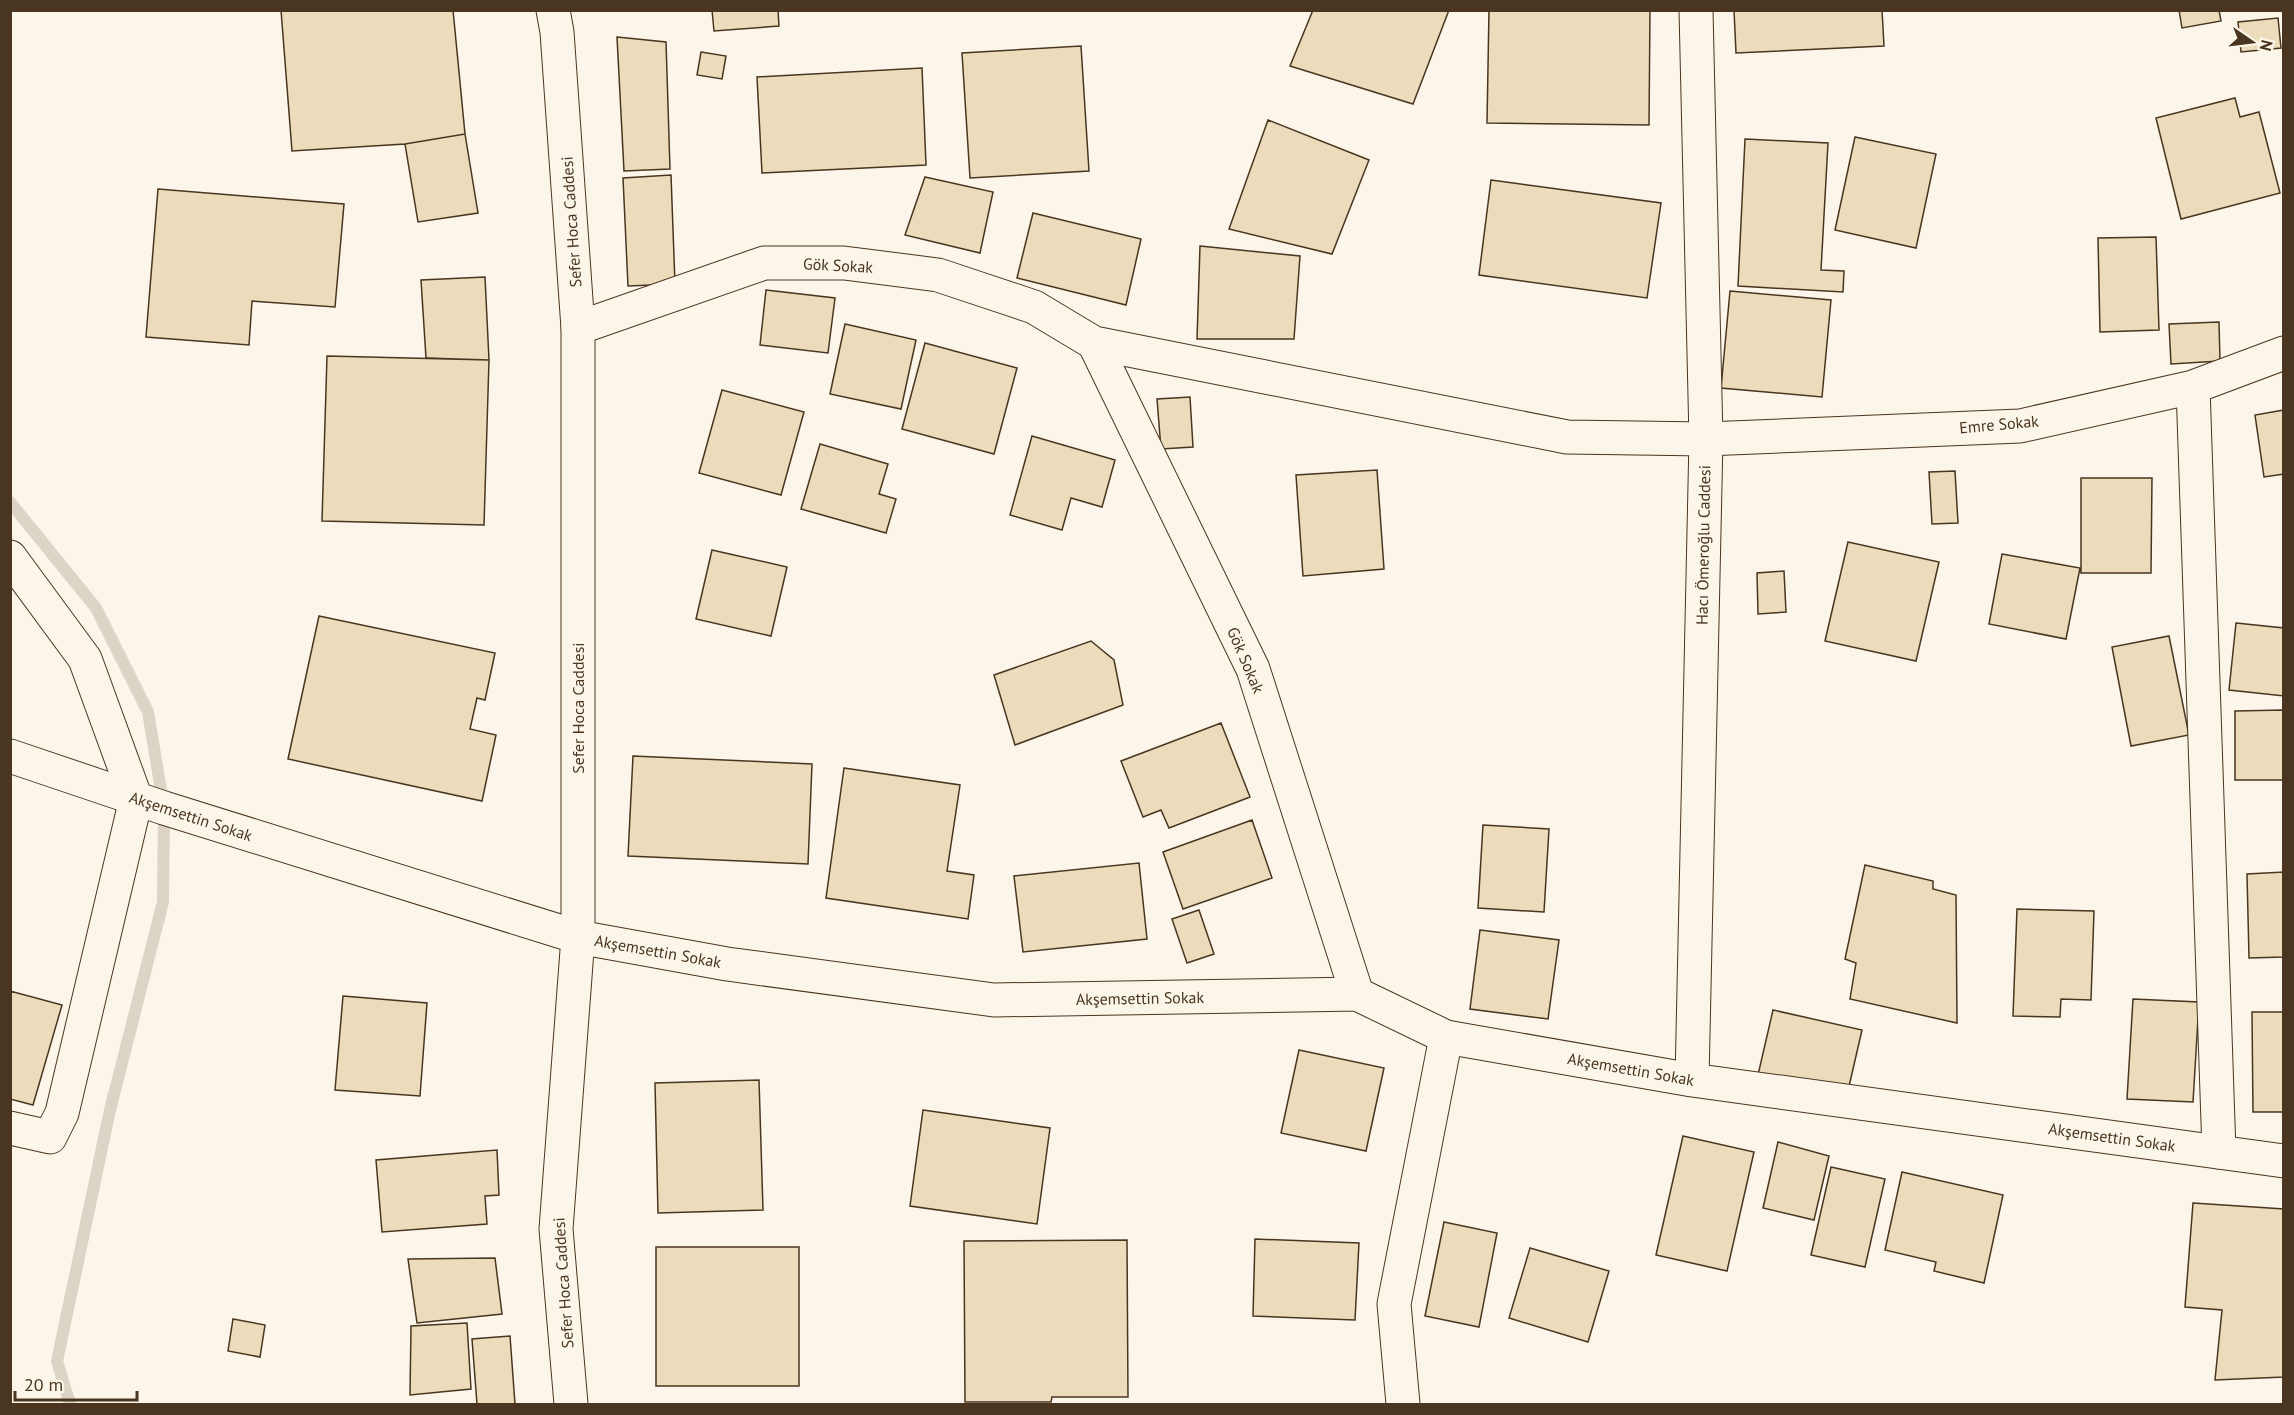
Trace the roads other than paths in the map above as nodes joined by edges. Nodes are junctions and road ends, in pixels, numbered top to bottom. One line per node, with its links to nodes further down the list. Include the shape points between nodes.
1 (553, 10): 3 (street, Sefer Hoca Caddesi)
2 (1696, 10): 7 (street, Hacı Ömeroğlu Caddesi)
3 (578, 328): 4 (street, Gök Sokak, via 764,263 844,262 948,279 1034,307); 11 (street, Sefer Hoca Caddesi)
4 (1094, 344): 7 (street, Gök Sokak, via 1567,437); 12 (street, Gök Sokak, via 1253,669)
5 (2283, 353): 6 (street, Emre Sokak)
6 (2193, 387): 7 (street, Emre Sokak, via 2020,426); 16 (street)
7 (1706, 439): 14 (street, Hacı Ömeroğlu Caddesi)
8 (10, 557): 10 (street, via 85,659)
9 (10, 756): 10 (street, Akşemsettin Sokak)
10 (136, 799): 11 (street, Akşemsettin Sokak); 15 (street, via 62,1113 50,1137)
11 (578, 937): 12 (street, Akşemsettin Sokak, via 727,964 994,1000); 18 (street, Sefer Hoca Caddesi, via 556,1229)
12 (1357, 994): 13 (street, Akşemsettin Sokak)
13 (1446, 1037): 14 (street, Akşemsettin Sokak); 19 (street, via 1394,1304)
14 (1692, 1080): 16 (street, Akşemsettin Sokak)
15 (10, 1128)
16 (2219, 1152): 17 (street, Akşemsettin Sokak)
17 (2283, 1161)
18 (571, 1404)
19 (1403, 1404)

